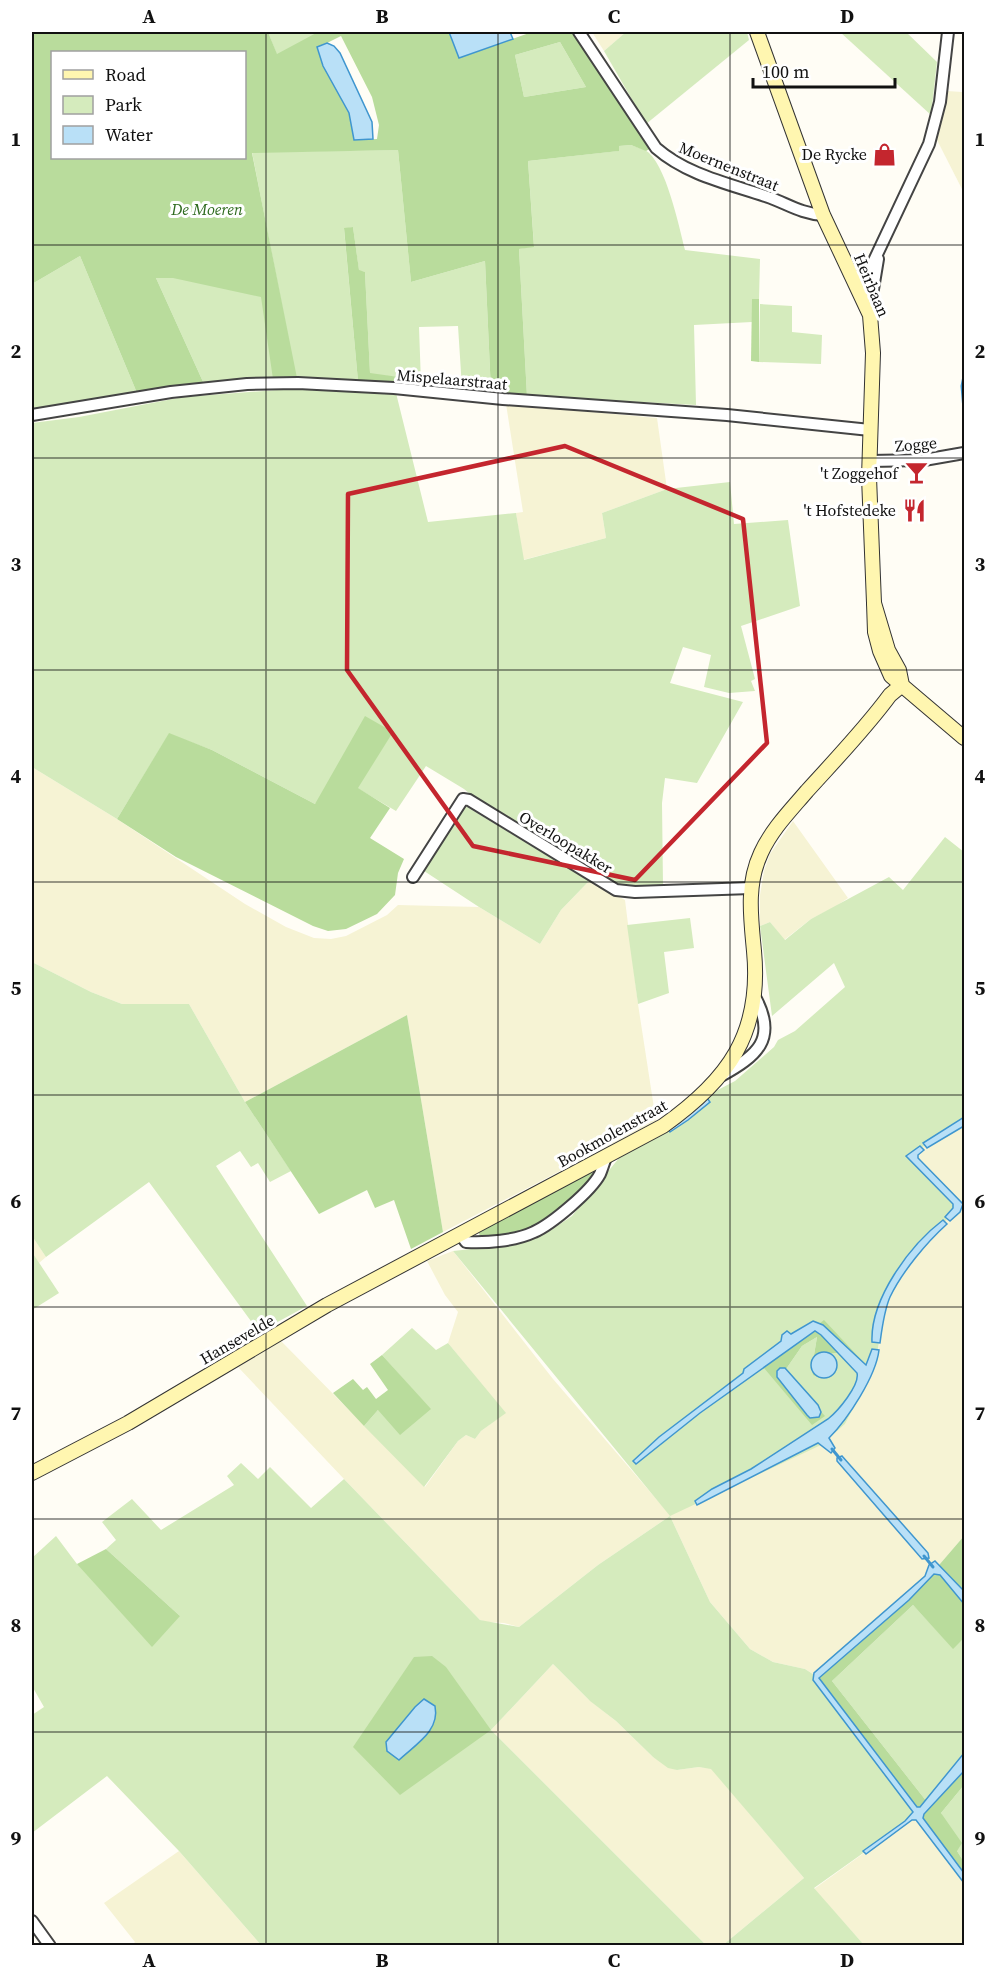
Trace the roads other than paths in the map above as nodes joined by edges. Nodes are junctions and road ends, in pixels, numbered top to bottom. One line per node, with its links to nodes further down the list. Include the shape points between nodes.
1 (579, 32): 4 (street, Moernenstraat, via 656,148 671,162 798,211)
2 (757, 32): 4 (street, Heirbaan)
3 (948, 32): 5 (street, via 940,102 929,144)
4 (823, 215): 6 (street, Heirbaan)
5 (880, 247): 6 (street, via 866,272); 7 (street)
6 (852, 277): 7 (street, Heirbaan)
7 (869, 313): 9 (street, Heirbaan, via 873,329)
8 (32, 415): 9 (street, Mispelaarstraat, via 171,392 298,383 727,415)
9 (870, 430): 11 (street, Heirbaan)
10 (964, 453): 11 (street, Zogge, via 924,460)
11 (870, 461): 12 (street, Heirbaan, via 874,603)
12 (902, 685): 13 (street, Heirbaan); 15 (street, Bookmolenstraat, via 772,833 755,867)
13 (964, 738)
14 (413, 877): 15 (street, Overloopakker, via 463,799 616,890)
15 (752, 888): 16 (street, Bookmolenstraat)
16 (755, 997): 17 (street, Bookmolenstraat, via 747,1028); 17 (street, via 766,1028 762,1046)
17 (721, 1076): 18 (street, Bookmolenstraat, via 663,1126)
18 (606, 1157): 19 (street, Bookmolenstraat); 19 (street, via 599,1176 570,1207 534,1233 480,1242 466,1242)
19 (460, 1234): 20 (street, Hansevelde, via 327,1305 128,1423)
20 (32, 1473)
21 (32, 1922): 22 (street)
22 (50, 1946)

